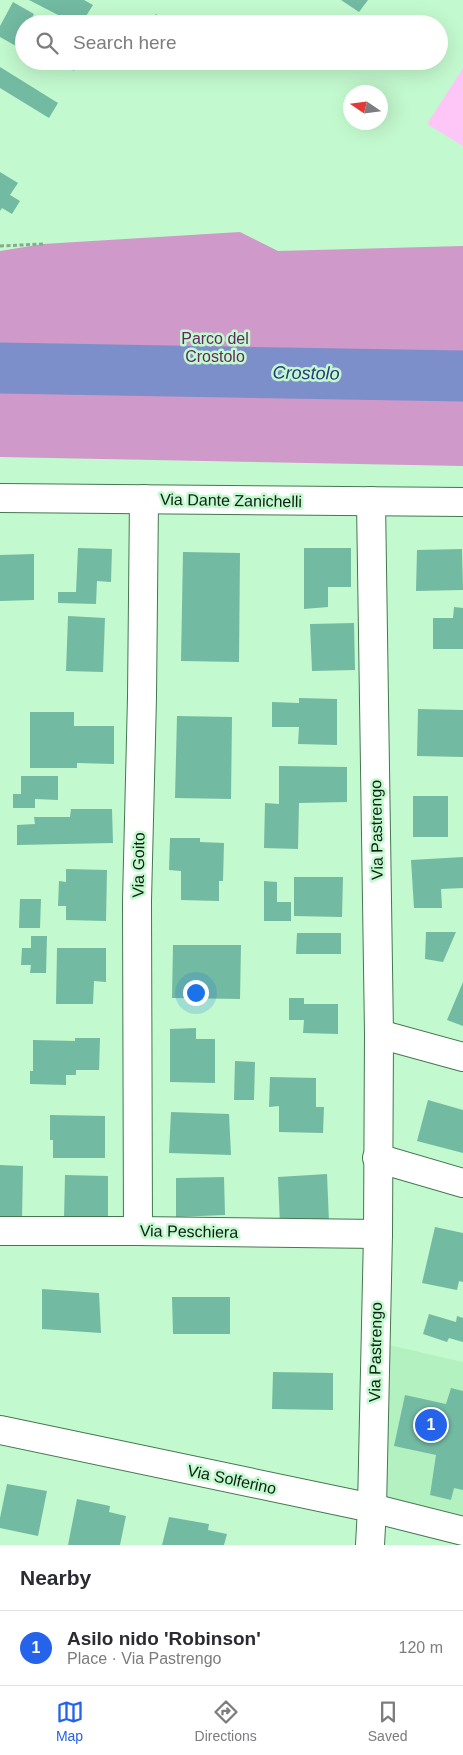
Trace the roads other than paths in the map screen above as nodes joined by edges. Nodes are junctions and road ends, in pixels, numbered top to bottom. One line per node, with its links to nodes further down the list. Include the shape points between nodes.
1 (0, 498): 2 (street, Via Dante Zanichelli)
2 (144, 499): 3 (street, Via Dante Zanichelli); 10 (street, Via Goito, via 137,902)
3 (371, 501): 4 (street, Via Dante Zanichelli); 5 (street, Via Pastrengo)
4 (463, 502)
5 (379, 1034): 6 (street); 7 (street, Via Pastrengo)
6 (463, 1057)
7 (377, 1158): 8 (street); 11 (street, Via Pastrengo)
8 (463, 1183)
9 (0, 1231): 10 (street, Via Peschiera)
10 (138, 1231): 11 (street, Via Peschiera)
11 (378, 1234): 13 (street, Via Pastrengo)
12 (0, 1430): 13 (street, Via Solferino)
13 (372, 1508): 14 (street, Via Solferino); 15 (street, Via Pastrengo)
14 (463, 1531)
15 (370, 1545)

